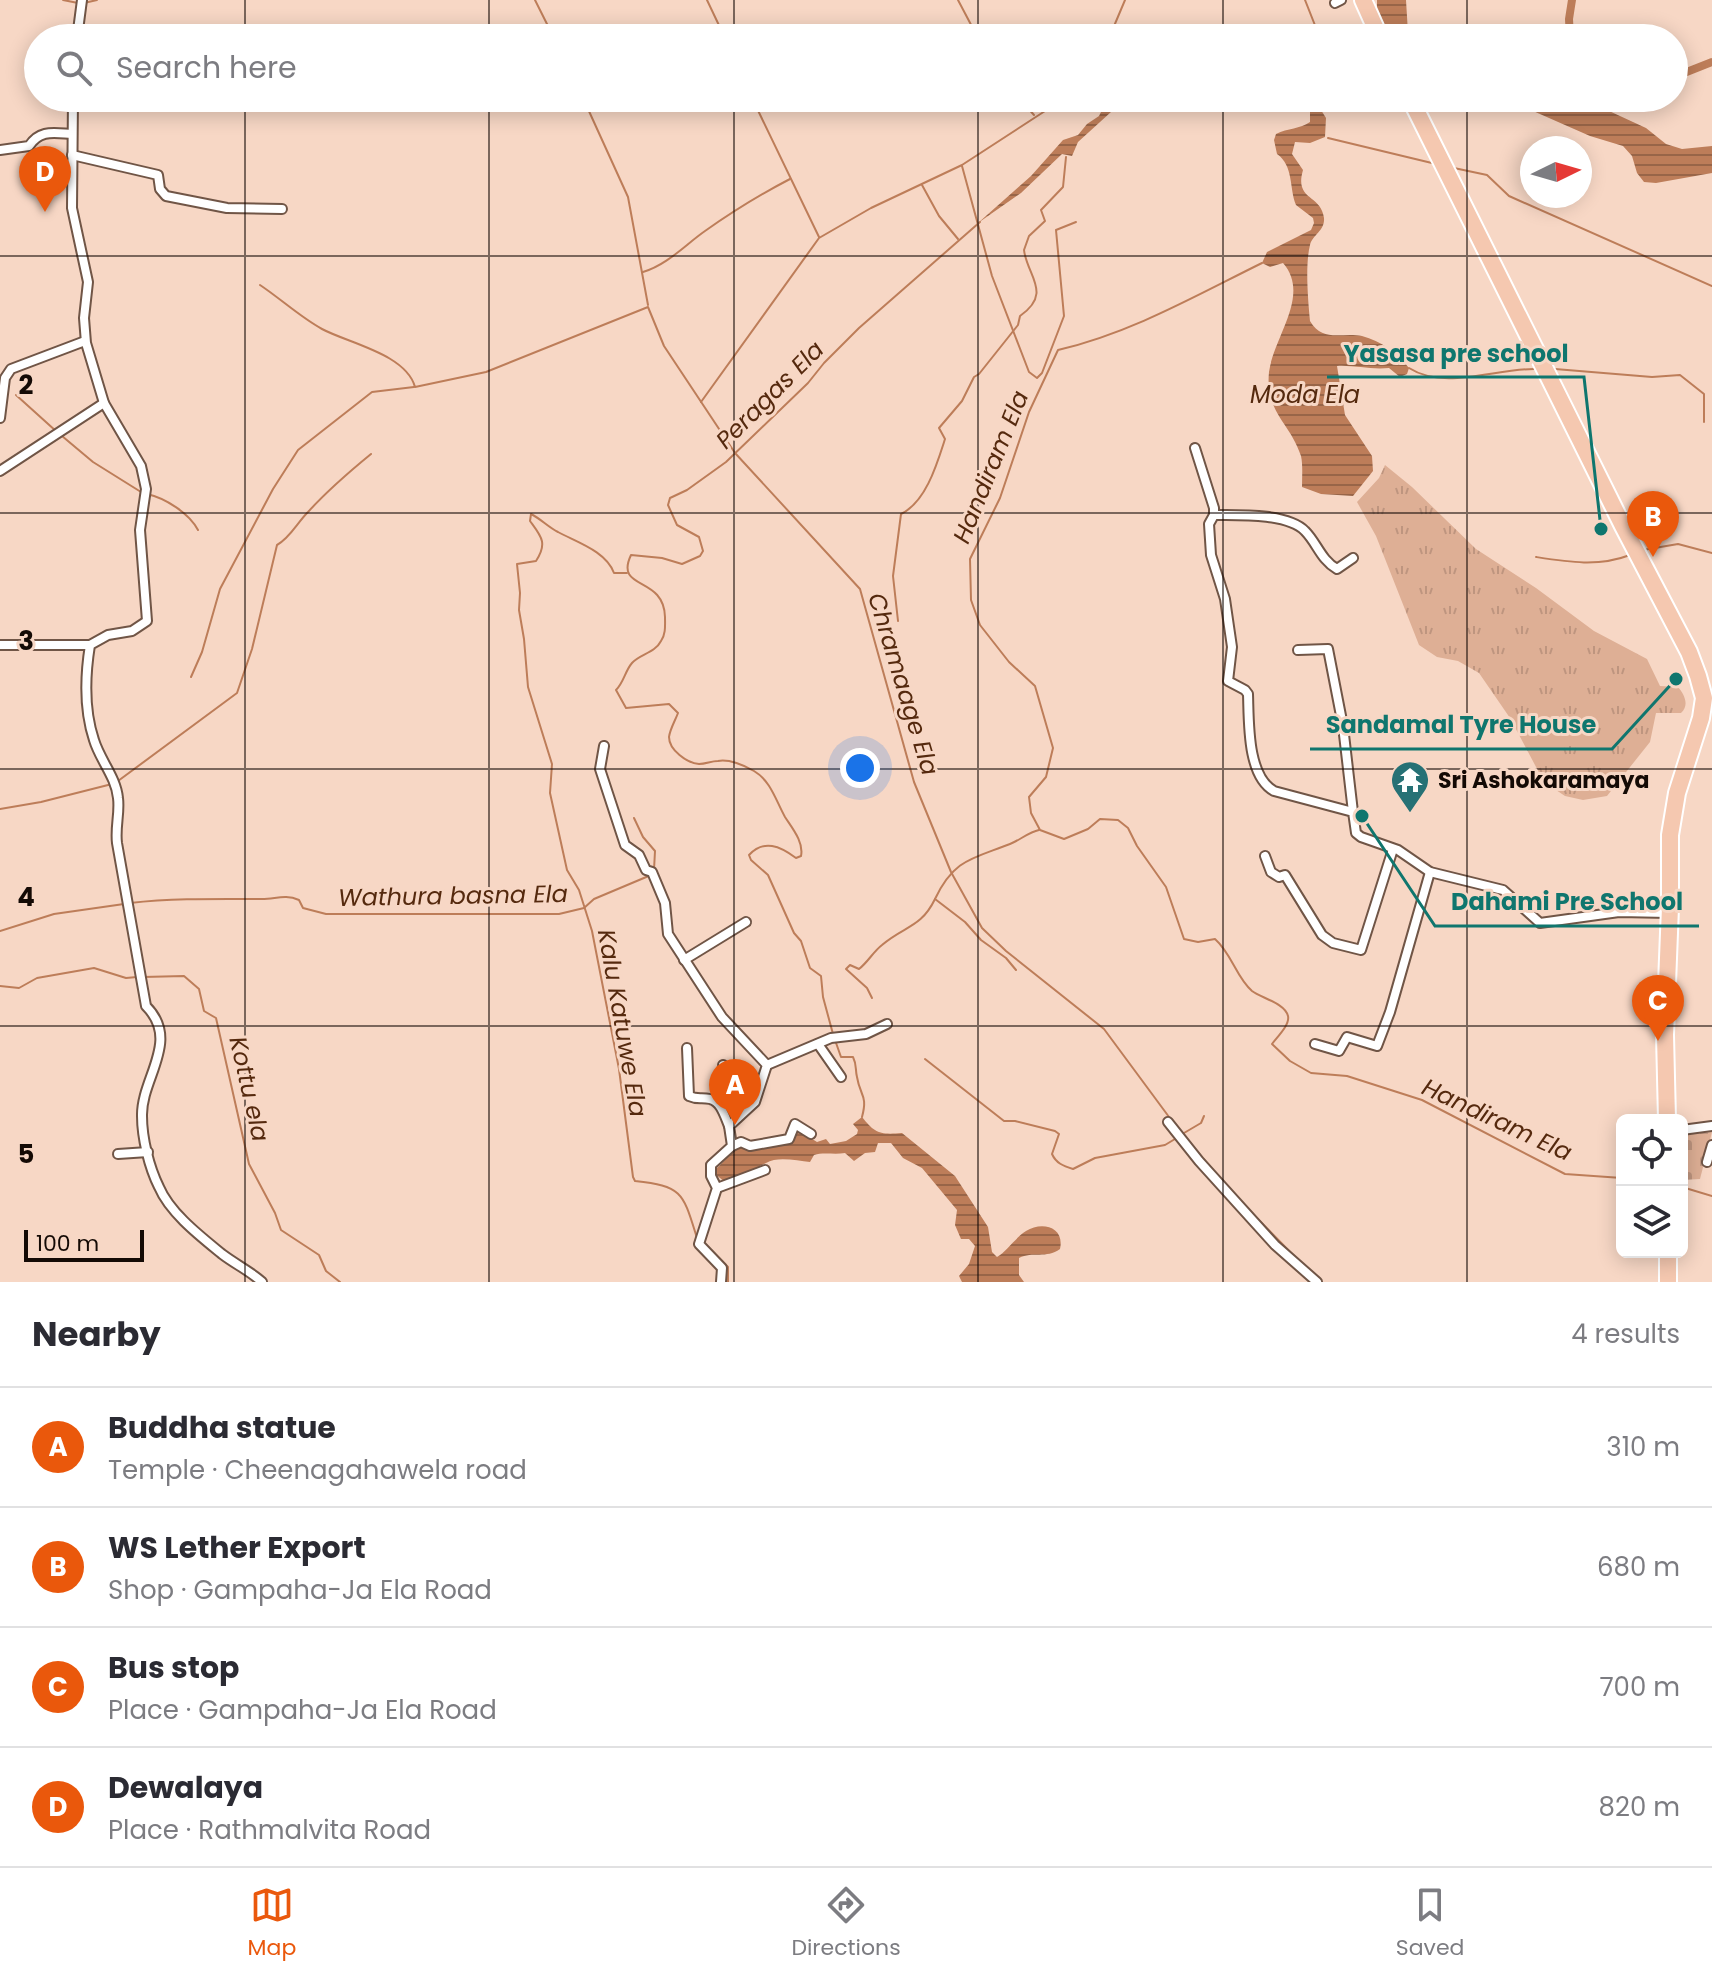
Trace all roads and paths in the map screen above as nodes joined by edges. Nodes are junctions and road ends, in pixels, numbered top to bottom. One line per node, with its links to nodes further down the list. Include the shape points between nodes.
1 (1363, 0): 4 (highway)
2 (81, 3): 3 (street)
3 (79, 24)
4 (1373, 24)
5 (73, 112): 7 (street)
6 (1417, 112): 26 (highway, via 1689,652 1704,698 1677,793)
7 (72, 134): 8 (street, via 47,132 29,146); 9 (street)
8 (0, 150)
9 (72, 155): 10 (street, via 158,175 166,196 227,208); 11 (street, via 72,208 88,282)
10 (282, 209)
11 (85, 341): 12 (street); 13 (street, via 11,369)
12 (104, 403): 15 (street); 19 (street, via 141,466 147,607 145,624)
13 (0, 418)
14 (1195, 448): 16 (street)
15 (0, 471)
16 (1214, 515): 17 (street, via 1297,525 1333,568); 22 (street, via 1209,524 1211,555 1232,647 1228,681 1248,694 1261,781 1274,791)
17 (1353, 558)
18 (0, 645): 19 (street)
19 (90, 645): 45 (street, via 87,705 119,803 115,827 141,983 160,1046 142,1115)
20 (1298, 650): 22 (street, via 1328,649)
21 (604, 746): 28 (street, via 600,769 625,845 652,874 665,903 668,934)
22 (1353, 812): 23 (street, via 1356,833)
23 (1393, 849): 24 (street, via 1361,950 1322,935 1285,875 1271,872); 25 (street)
24 (1265, 856)
25 (1430, 872): 26 (street, via 1503,890 1540,923 1619,912); 31 (street, via 1377,1046 1347,1037 1339,1051)
26 (1670, 913): 36 (highway)
27 (746, 922): 28 (street)
28 (684, 960): 34 (street, via 722,1017)
29 (887, 1024): 30 (street)
30 (818, 1044): 34 (street); 35 (street)
31 (1315, 1044)
32 (687, 1048): 39 (street, via 689,1096 714,1101)
33 (723, 1065): 37 (street)
34 (767, 1065): 37 (street, via 755,1102)
35 (841, 1077)
36 (1667, 1114)
37 (737, 1118): 39 (street)
38 (1168, 1122): 53 (street, via 1275,1245)
39 (729, 1126): 44 (street)
40 (1712, 1126): 41 (street)
41 (1688, 1129)
42 (811, 1134): 44 (street, via 795,1124 789,1139)
43 (1712, 1145): 47 (street)
44 (732, 1146): 49 (street, via 711,1165)
45 (148, 1152): 46 (street); 51 (street, via 168,1203 221,1253)
46 (118, 1154)
47 (1707, 1162)
48 (765, 1170): 49 (street)
49 (717, 1188): 52 (street, via 699,1244 722,1268)
50 (1668, 1258): 54 (highway)
51 (262, 1282)
52 (721, 1282)
53 (1317, 1282)
54 (1668, 1282)

